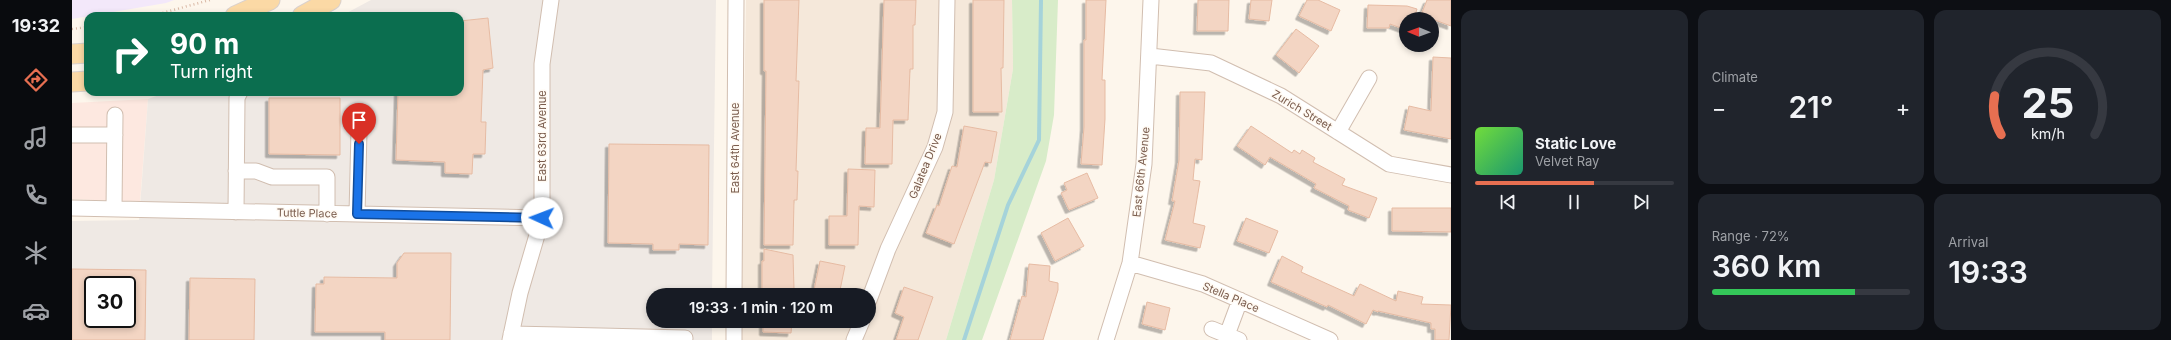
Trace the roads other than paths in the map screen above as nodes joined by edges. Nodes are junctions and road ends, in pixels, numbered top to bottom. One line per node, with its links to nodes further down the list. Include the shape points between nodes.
1 (270, 0): 7 (main road)
2 (331, 0): 8 (main road)
3 (551, 0): 28 (street, East 63rd Avenue, via 542,64)
4 (736, 0): 30 (street, East 64th Avenue)
5 (947, 0): 31 (street, Galatea Drive, via 945,112 935,147 888,249)
6 (1151, 0): 11 (street, East 66th Avenue)
7 (244, 12)
8 (309, 12)
9 (84, 53): 10 (main road)
10 (72, 54)
11 (1150, 56): 18 (street, Zurich Street, via 1211,63 1281,96); 29 (street, East 66th Avenue, via 1144,164)
12 (1369, 78): 18 (street)
13 (84, 81): 14 (main road)
14 (72, 82)
15 (238, 96): 21 (street)
16 (115, 115): 20 (street)
17 (359, 131): 27 (street)
18 (1338, 132): 22 (street, Zurich Street, via 1389,164)
19 (72, 135): 20 (street)
20 (115, 135): 24 (street)
21 (236, 171): 25 (street); 26 (street, via 256,171 272,177 327,177)
22 (1451, 174)
23 (72, 208): 24 (street, Tuttle Place)
24 (114, 209): 25 (street, Tuttle Place)
25 (236, 212): 26 (street, Tuttle Place)
26 (327, 214): 27 (street, Tuttle Place)
27 (357, 214): 28 (street, Tuttle Place)
28 (542, 218): 36 (street, East 63rd Avenue)
29 (1130, 263): 32 (street, Stella Place, via 1203,284); 42 (street, East 66th Avenue)
30 (734, 288)
31 (873, 288)
32 (1240, 300): 39 (street); 43 (street, Stella Place)
33 (734, 328): 40 (street)
34 (859, 328): 41 (street)
35 (1212, 329): 39 (street)
36 (510, 337): 37 (street)
37 (559, 338): 38 (street)
38 (685, 338)
39 (1233, 338)
40 (734, 340)
41 (854, 340)
42 (1106, 340)
43 (1330, 340)

